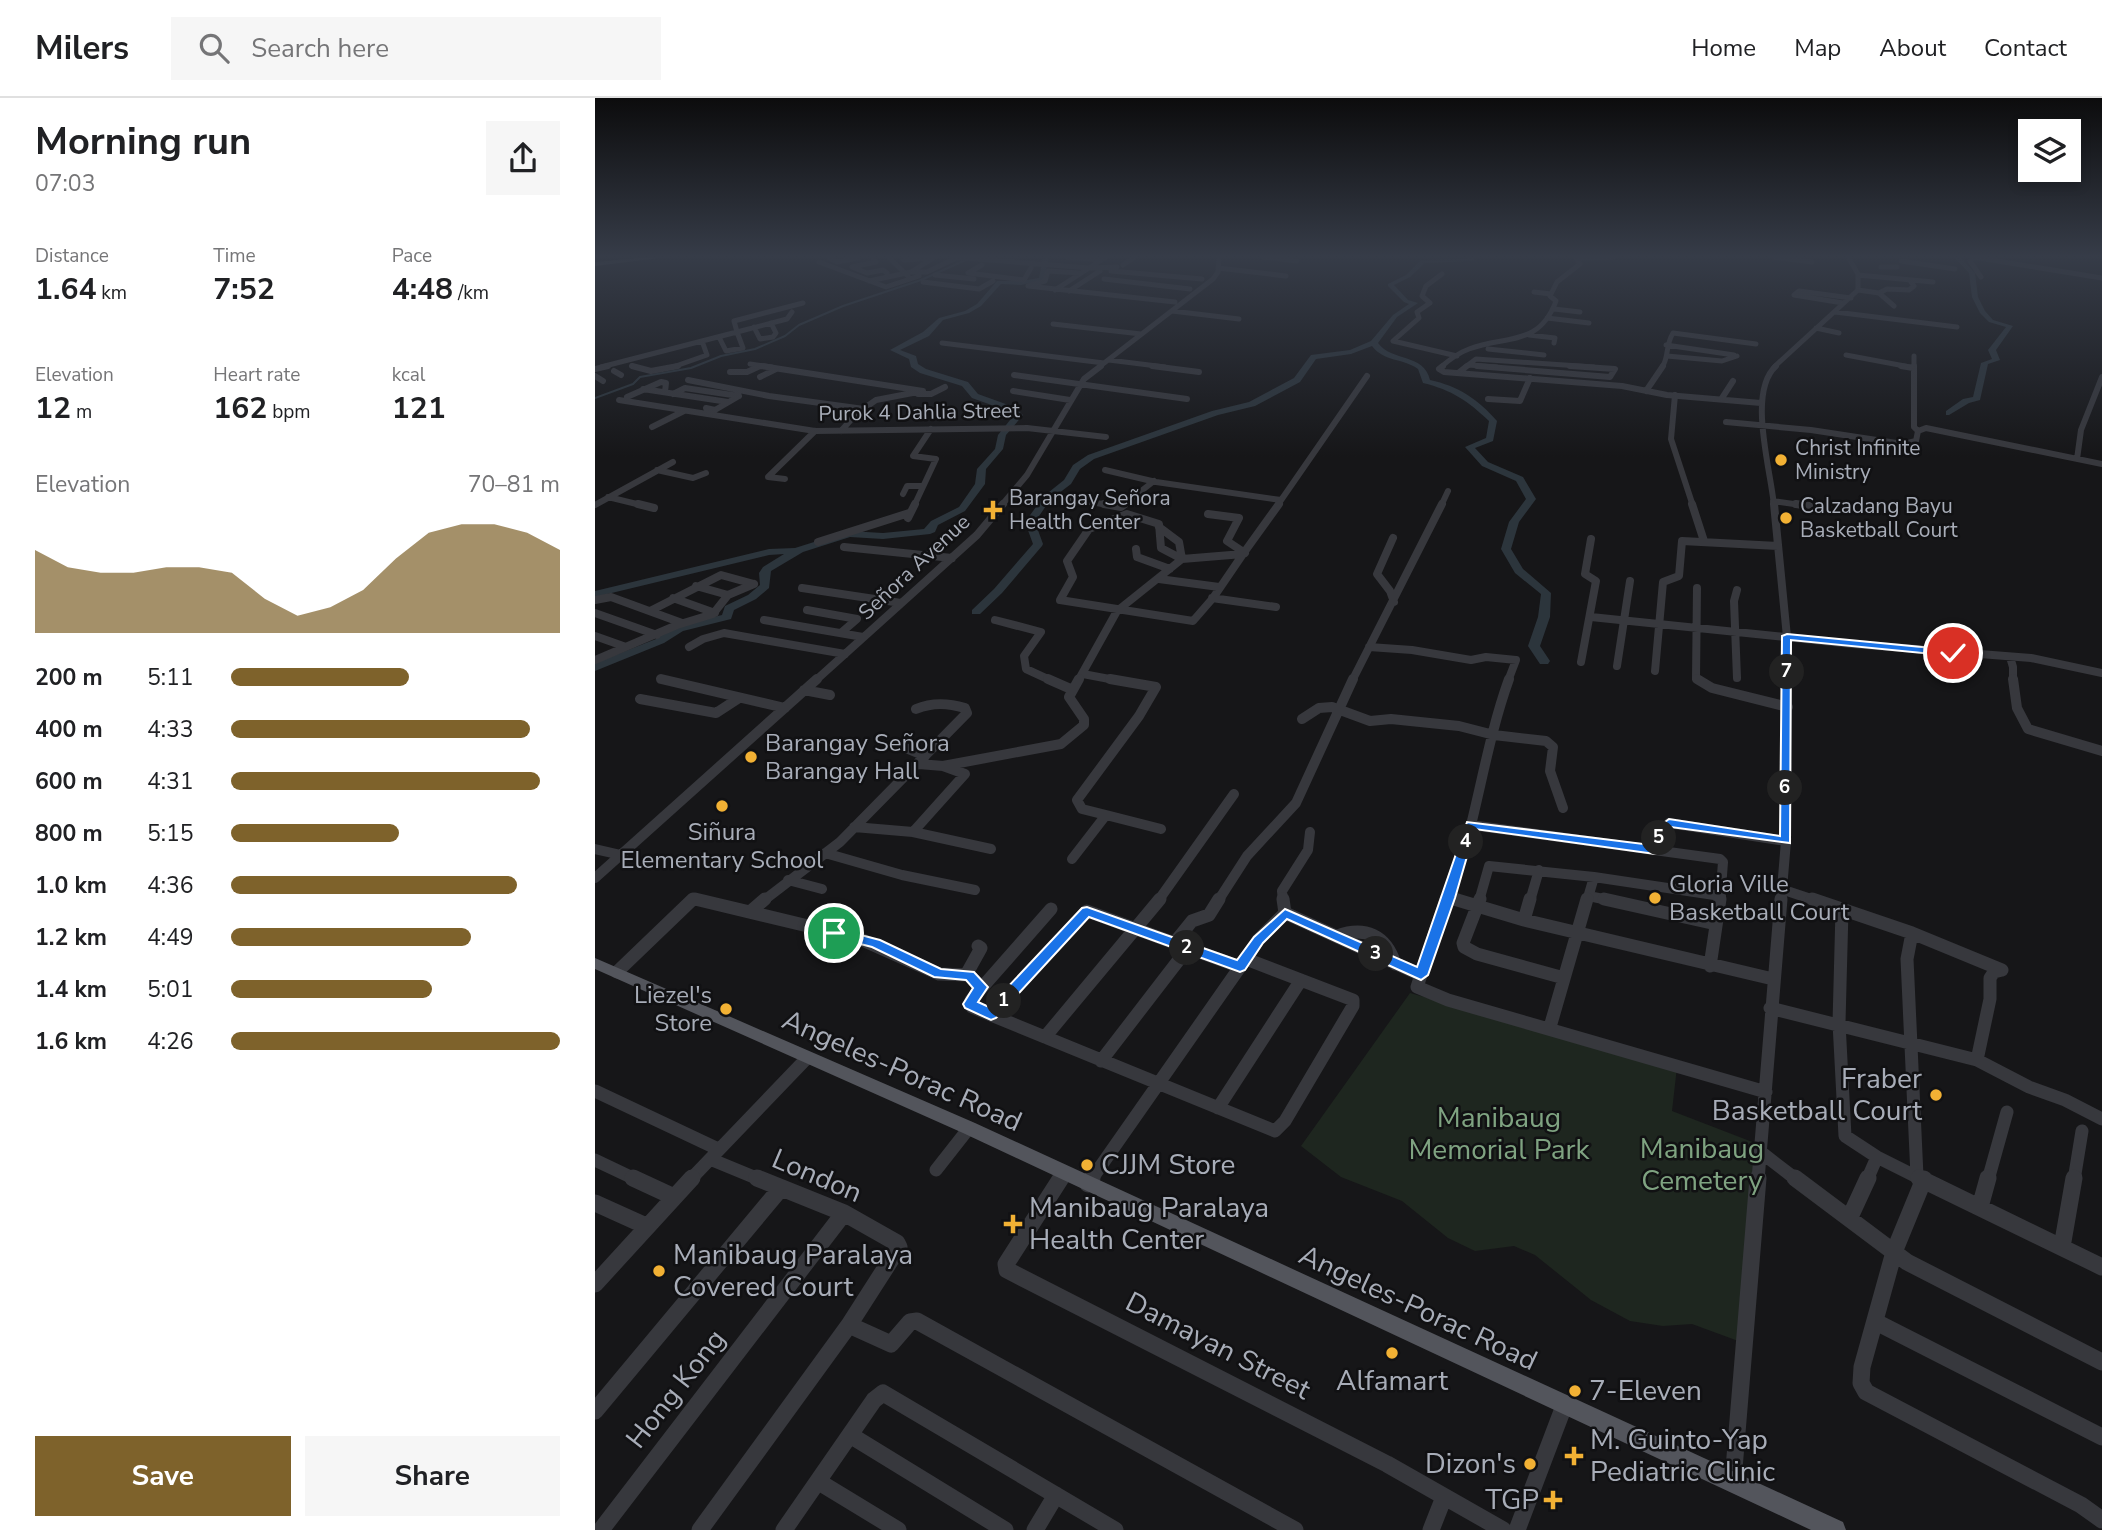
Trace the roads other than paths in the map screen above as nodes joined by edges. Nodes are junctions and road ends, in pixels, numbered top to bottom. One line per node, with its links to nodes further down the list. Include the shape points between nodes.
1 (735, 324): 13 (street)
2 (784, 324): 9 (street)
3 (1053, 324): 17 (street)
4 (1153, 324): 17 (street, Señora Avenue)
5 (1412, 324): 35 (street, via 1393,341)
6 (1543, 324): 14 (street)
7 (1820, 324): 11 (street)
8 (1938, 324): 12 (street)
9 (773, 325): 10 (street); 21 (street, via 773,337)
10 (754, 327): 13 (street); 21 (street)
11 (1816, 327): 15 (street); 19 (street); 82 (street, via 1770,371)
12 (1957, 327)
13 (737, 329): 20 (street); 27 (street)
14 (1538, 330): 16 (street); 18 (street)
15 (1838, 330)
16 (1554, 333)
17 (1141, 334): 38 (street, Señora Avenue)
18 (1529, 335): 24 (street, via 1555,338); 28 (street)
19 (1831, 336)
20 (719, 337): 22 (street); 30 (street)
21 (760, 339): 27 (street)
22 (702, 341): 31 (street); 32 (street)
23 (942, 343): 38 (street, via 1015,355)
24 (1554, 343)
25 (1668, 343): 26 (street, via 1675,333); 29 (street); 36 (street); 36 (street, via 1737,356 1722,361)
26 (1756, 344)
27 (743, 346): 30 (street)
28 (1475, 347): 33 (street); 35 (street)
29 (1730, 348)
30 (726, 351): 32 (street)
31 (685, 352): 32 (street); 40 (street); 44 (street); 46 (street)
32 (707, 354): 46 (street, via 686,365)
33 (1544, 355)
34 (1846, 355): 43 (street)
35 (1457, 356): 50 (street, via 1439,369)
36 (1667, 356): 68 (street)
37 (1914, 356): 43 (street)
38 (1106, 361): 49 (street); 64 (street, Señora Avenue)
39 (750, 364): 41 (street)
40 (632, 366): 46 (street); 47 (street)
41 (759, 366): 45 (street); 48 (street)
42 (1526, 367): 50 (street, via 1476,359); 56 (street); 56 (street, via 1616,367); 58 (street)
43 (1913, 368): 95 (street, via 1914,427)
44 (595, 369)
45 (776, 369): 55 (street); 65 (street)
46 (640, 370)
47 (614, 371): 51 (street); 53 (street)
48 (730, 372)
49 (1199, 372)
50 (1458, 373): 58 (street)
51 (621, 375)
52 (1014, 375): 64 (street)
53 (595, 376): 62 (street)
54 (1367, 376): 111 (street)
55 (760, 377)
56 (1609, 377): 59 (street)
57 (2102, 377): 98 (street, via 2081,430)
58 (1527, 378): 68 (street); 76 (street, via 1520,401)
59 (1620, 378)
60 (899, 379): 65 (street)
61 (688, 380): 72 (street)
62 (603, 381)
63 (1733, 381): 73 (street)
64 (1081, 383): 75 (street); 78 (street, Señora Avenue)
65 (886, 384): 70 (street, via 922,390)
66 (945, 387): 70 (street)
67 (1013, 391): 78 (street)
68 (1646, 391): 71 (street)
69 (676, 394): 79 (street); 79 (street, via 643,389 627,397); 80 (street); 80 (street, via 685,388 739,396)
70 (918, 394): 85 (street, via 885,396)
71 (1675, 395): 73 (street); 121 (street, via 1671,439)
72 (769, 396): 74 (street); 81 (street)
73 (1723, 398): 82 (street)
74 (789, 399): 84 (street); 85 (street)
75 (1187, 399)
76 (1488, 399)
77 (619, 400): 83 (street, Purok 4 Dahlia Street)
78 (1070, 400): 93 (street, Señora Avenue)
79 (663, 402): 80 (street, via 716,410); 83 (street)
80 (729, 402)
81 (754, 403)
82 (1761, 403): 90 (street)
83 (655, 406): 86 (street, Purok 4 Dahlia Street)
84 (775, 407)
85 (864, 409): 94 (street)
86 (684, 410): 89 (street); 96 (street, Purok 4 Dahlia Street)
87 (1726, 422): 90 (street)
88 (1808, 422): 92 (street)
89 (652, 426)
90 (1761, 426): 92 (street); 112 (street)
91 (931, 429): 93 (street, Purok 4 Dahlia Street); 94 (street, Purok 4 Dahlia Street); 106 (street, via 913,456 936,459)
92 (1811, 429): 95 (street, via 1909,444)
93 (1053, 430): 97 (street, Purok 4 Dahlia Street); 127 (street, Señora Avenue, via 1027,475)
94 (841, 431): 96 (street, Purok 4 Dahlia Street)
95 (1918, 431): 98 (street, via 1926,428)
96 (814, 432): 104 (street, via 768,477)
97 (1106, 437)
98 (2077, 459): 100 (street)
99 (673, 462): 101 (street)
100 (2102, 464)
101 (657, 470): 103 (street, via 690,478); 109 (street)
102 (1105, 470): 105 (street)
103 (706, 473)
104 (785, 479)
105 (1154, 481): 110 (street, via 1121,507); 111 (street)
106 (922, 486): 108 (street, via 907,486); 122 (street, via 908,515 891,514 866,528)
107 (1448, 491): 141 (street)
108 (903, 494)
109 (608, 497): 113 (street); 116 (street)
110 (1067, 498)
111 (1282, 500): 126 (street)
112 (1773, 501): 114 (street); 123 (street)
113 (596, 504): 115 (street)
114 (1809, 506)
115 (607, 508)
116 (654, 509)
117 (1208, 514): 126 (street, via 1238,518 1227,541)
118 (1159, 527): 128 (street, via 1179,542); 128 (street, via 1161,548); 146 (street, via 1153,520 1127,514 1086,531 1070,554 1067,563 1073,577 1060,601)
119 (1394, 538): 141 (street, via 1377,575)
120 (1591, 539): 151 (street, via 1585,573 1596,579)
121 (1704, 541): 123 (street); 156 (street, via 1681,543 1679,576 1663,582)
122 (818, 542)
123 (1778, 546): 162 (street)
124 (844, 547): 127 (street)
125 (1136, 549): 129 (street, via 1137,557)
126 (1244, 553): 128 (street); 133 (street)
127 (952, 558): 142 (street, Señora Avenue)
128 (1182, 559): 129 (street)
129 (1170, 569): 130 (street)
130 (1160, 579): 133 (street); 146 (street, via 1147,584)
131 (1630, 581): 154 (street)
132 (696, 586): 137 (street); 137 (street, via 721,575 754,584); 138 (street)
133 (1219, 587): 139 (street)
134 (802, 588): 142 (street)
135 (1697, 588): 157 (street)
136 (1737, 590): 158 (street)
137 (729, 595): 148 (street)
138 (673, 598): 145 (street); 148 (street)
139 (1212, 598): 143 (street); 146 (street, via 1189,622)
140 (595, 600): 145 (street, via 611,597)
141 (1394, 602): 166 (street)
142 (901, 603): 149 (street, Señora Avenue)
143 (1276, 607)
144 (807, 610): 159 (street, via 857,619)
145 (649, 611): 155 (street)
146 (1117, 611): 174 (street)
147 (595, 613): 160 (street)
148 (715, 613): 155 (street)
149 (889, 615): 150 (street); 163 (street, Señora Avenue)
150 (902, 617)
151 (1591, 617): 154 (street); 170 (street)
152 (764, 620): 159 (street)
153 (995, 620): 178 (street, via 1041,632 1024,656 1026,669)
154 (1622, 620): 156 (street); 171 (street)
155 (682, 623): 160 (street)
156 (1659, 624): 157 (street); 172 (street)
157 (1697, 627): 158 (street); 182 (street, via 1696,678 1712,688)
158 (1735, 631): 162 (street); 175 (street)
159 (842, 632): 163 (street)
160 (657, 635): 164 (street)
161 (595, 636): 164 (street)
162 (1787, 636): 168 (street); 182 (street)
163 (863, 637): 167 (street, Señora Avenue)
164 (626, 647): 169 (street)
165 (689, 647): 167 (street, via 724,633)
166 (1369, 647): 184 (street); 187 (street, via 1471,660 1516,660 1495,717)
167 (845, 654): 177 (street, Señora Avenue)
168 (2010, 657): 173 (street); 189 (street, via 2018,710 2028,729)
169 (595, 660)
170 (1581, 662)
171 (1617, 666)
172 (1655, 671)
173 (2102, 673)
174 (1083, 674): 178 (street); 194 (street, via 1156,687 1077,800 1081,809)
175 (1737, 678)
176 (661, 679): 180 (street)
177 (804, 690): 179 (street); 183 (street, Señora Avenue)
178 (1073, 690): 191 (street, via 1070,699 1084,722 1069,740)
179 (830, 695)
180 (739, 698): 181 (street, via 716,713); 183 (street)
181 (640, 699)
182 (1788, 707): 200 (street)
183 (785, 708): 205 (street, Señora Avenue)
184 (1338, 708): 186 (street, via 1319,708); 187 (street, via 1370,721 1391,719); 228 (street, via 1296,803 1247,856 1209,915 1192,921)
185 (916, 709): 190 (street, via 941,703 965,708 967,713)
186 (1302, 719)
187 (1495, 735): 193 (street, via 1552,744 1550,771); 195 (street)
188 (896, 744): 190 (street)
189 (2102, 751)
190 (922, 760): 191 (street); 196 (street)
191 (943, 766): 198 (street, via 965,774)
192 (1234, 794): 224 (street)
193 (1563, 808)
194 (1106, 815): 197 (street); 206 (street)
195 (1471, 825): 203 (street); 216 (street)
196 (854, 827): 198 (street); 204 (street)
197 (1161, 829)
198 (913, 832): 202 (street)
199 (1310, 832): 221 (street, via 1308,850 1282,891)
200 (1786, 841): 203 (street, via 1669,823); 212 (street)
201 (595, 849): 205 (street)
202 (991, 849)
203 (1655, 850): 215 (street, via 1720,859)
204 (825, 852): 210 (street); 213 (street, via 901,875)
205 (621, 855): 209 (street, Señora Avenue)
206 (1072, 859)
207 (1539, 870): 208 (street); 217 (street, via 1490,866); 222 (street)
208 (1594, 877): 214 (street); 215 (street)
209 (595, 878)
210 (788, 880): 211 (street); 220 (street)
211 (822, 889)
212 (1781, 889): 219 (street); 239 (street)
213 (975, 890)
214 (1589, 896): 223 (street); 225 (street)
215 (1721, 896): 223 (street)
216 (1449, 898): 217 (street); 237 (street)
217 (1478, 905): 222 (street); 238 (street, via 1463,943 1466,949)
218 (1051, 909): 241 (street)
219 (1842, 910): 226 (street); 244 (street)
220 (750, 912): 235 (street, via 693,899); 236 (street, via 875,943 939,974)
221 (1285, 913): 227 (street); 232 (street)
222 (1524, 920): 225 (street)
223 (1716, 924): 234 (street)
224 (1137, 929): 228 (street); 243 (street, via 1087,911); 246 (street)
225 (1579, 933): 234 (street); 238 (street)
226 (1912, 933): 247 (street, via 1907,959); 249 (street, via 2002,970 1990,978)
227 (1337, 936): 233 (street); 233 (street, via 1363,930 1377,935 1387,943)
228 (1175, 942): 230 (street)
229 (978, 946): 236 (street, via 980,954)
230 (1188, 948): 232 (street); 250 (street)
231 (595, 963): 235 (main road, Angeles-Porac Road)
232 (1243, 963): 240 (street); 251 (street)
233 (1395, 964): 237 (street)
234 (1710, 966): 239 (street)
235 (617, 972): 248 (main road, Angeles-Porac Road)
236 (966, 975): 241 (street)
237 (1421, 975): 245 (street, via 1417,987 1431,994)
238 (1564, 978): 245 (street)
239 (1773, 979): 242 (street)
240 (1301, 980): 254 (street); 254 (street, via 1353,1003 1285,1121 1275,1131)
241 (981, 987): 243 (street, via 971,1000 972,1007)
242 (1770, 1008): 244 (street); 253 (street)
243 (991, 1014): 246 (street)
244 (1839, 1023): 247 (street); 261 (street, via 1843,1130 1849,1140)
245 (1549, 1027): 253 (street)
246 (1045, 1037): 250 (street)
247 (1912, 1042): 249 (street); 265 (street)
248 (807, 1058): 257 (main road, Angeles-Porac Road); 260 (street)
249 (1977, 1060): 256 (street)
250 (1101, 1061): 251 (street)
251 (1159, 1085): 254 (street); 266 (street)
252 (595, 1091): 260 (street, London)
253 (1766, 1092): 259 (street)
254 (1218, 1108)
255 (2007, 1112): 270 (street)
256 (2102, 1119)
257 (969, 1128): 263 (street); 264 (main road, Angeles-Porac Road)
258 (2082, 1131): 274 (street)
259 (1762, 1153): 272 (street); 285 (street)
260 (714, 1154): 267 (street, London); 268 (street)
261 (1877, 1157): 265 (street); 272 (street)
262 (595, 1160): 268 (street)
263 (936, 1170)
264 (1064, 1173): 266 (main road, Angeles-Porac Road); 288 (street, Damayan Street, via 1006,1264 1007,1270 1375,1457)
265 (1920, 1177): 270 (street); 275 (street)
266 (1088, 1184): 281 (main road, Angeles-Porac Road)
267 (781, 1188): 271 (street, London); 282 (street)
268 (674, 1197): 273 (street)
269 (595, 1202): 273 (street)
270 (1980, 1207): 274 (street)
271 (844, 1213): 279 (street, London, via 899,1247); 291 (street, Hong Kong)
272 (1850, 1217): 275 (street)
273 (646, 1226): 277 (street)
274 (2062, 1247): 276 (street)
275 (1894, 1252): 278 (street); 280 (street)
276 (2102, 1267)
277 (595, 1284)
278 (1876, 1322): 284 (street); 289 (street, via 1862,1367 1861,1383 1866,1392 2081,1504)
279 (849, 1325): 292 (street); 298 (street, via 891,1344 910,1322 917,1321)
280 (2102, 1362)
281 (1564, 1406): 285 (main road, Angeles-Porac Road); 301 (street)
282 (595, 1411)
283 (850, 1435): 286 (street); 287 (street, via 883,1393); 295 (street)
284 (2102, 1437)
285 (1733, 1481): 302 (main road, Angeles-Porac Road)
286 (819, 1482): 293 (street); 294 (street)
287 (1056, 1494): 290 (street); 296 (street)
288 (1444, 1497): 299 (street); 300 (street, Damayan Street)
289 (2102, 1520)
290 (1091, 1524): 297 (street)
291 (601, 1530)
292 (700, 1530)
293 (784, 1530)
294 (898, 1530)
295 (1005, 1530)
296 (1035, 1530)
297 (1115, 1530)
298 (1295, 1530)
299 (1431, 1530)
300 (1503, 1530)
301 (1517, 1530)
302 (1835, 1530)

